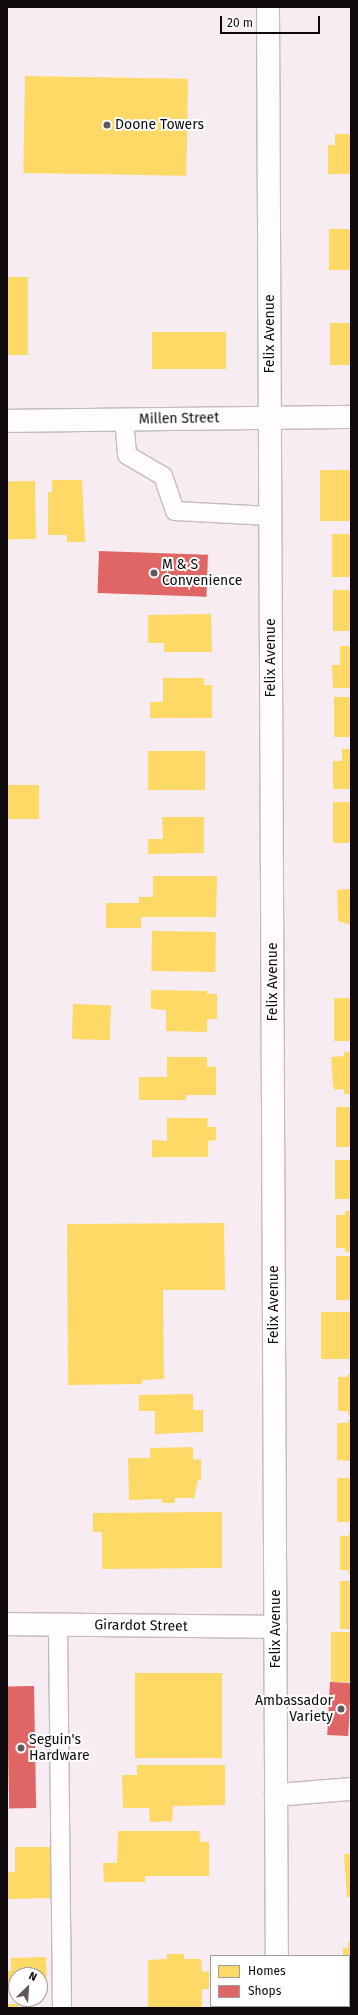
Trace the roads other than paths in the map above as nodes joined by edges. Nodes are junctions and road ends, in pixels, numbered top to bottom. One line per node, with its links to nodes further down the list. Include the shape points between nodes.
1 (268, 7): 2 (street, Felix Avenue)
2 (270, 417): 3 (street, Millen Street); 4 (street, Millen Street); 6 (street, Felix Avenue)
3 (351, 417)
4 (124, 419): 5 (street, Millen Street); 6 (lane, via 126,455 164,476 175,510)
5 (7, 421)
6 (270, 516): 9 (street, Felix Avenue)
7 (7, 1624): 8 (street, Girardot Street)
8 (58, 1625): 9 (street, Girardot Street); 13 (lane)
9 (276, 1627): 11 (street, Felix Avenue)
10 (351, 1789): 11 (street)
11 (276, 1795): 12 (street, Felix Avenue)
12 (277, 1955)
13 (62, 2008)

